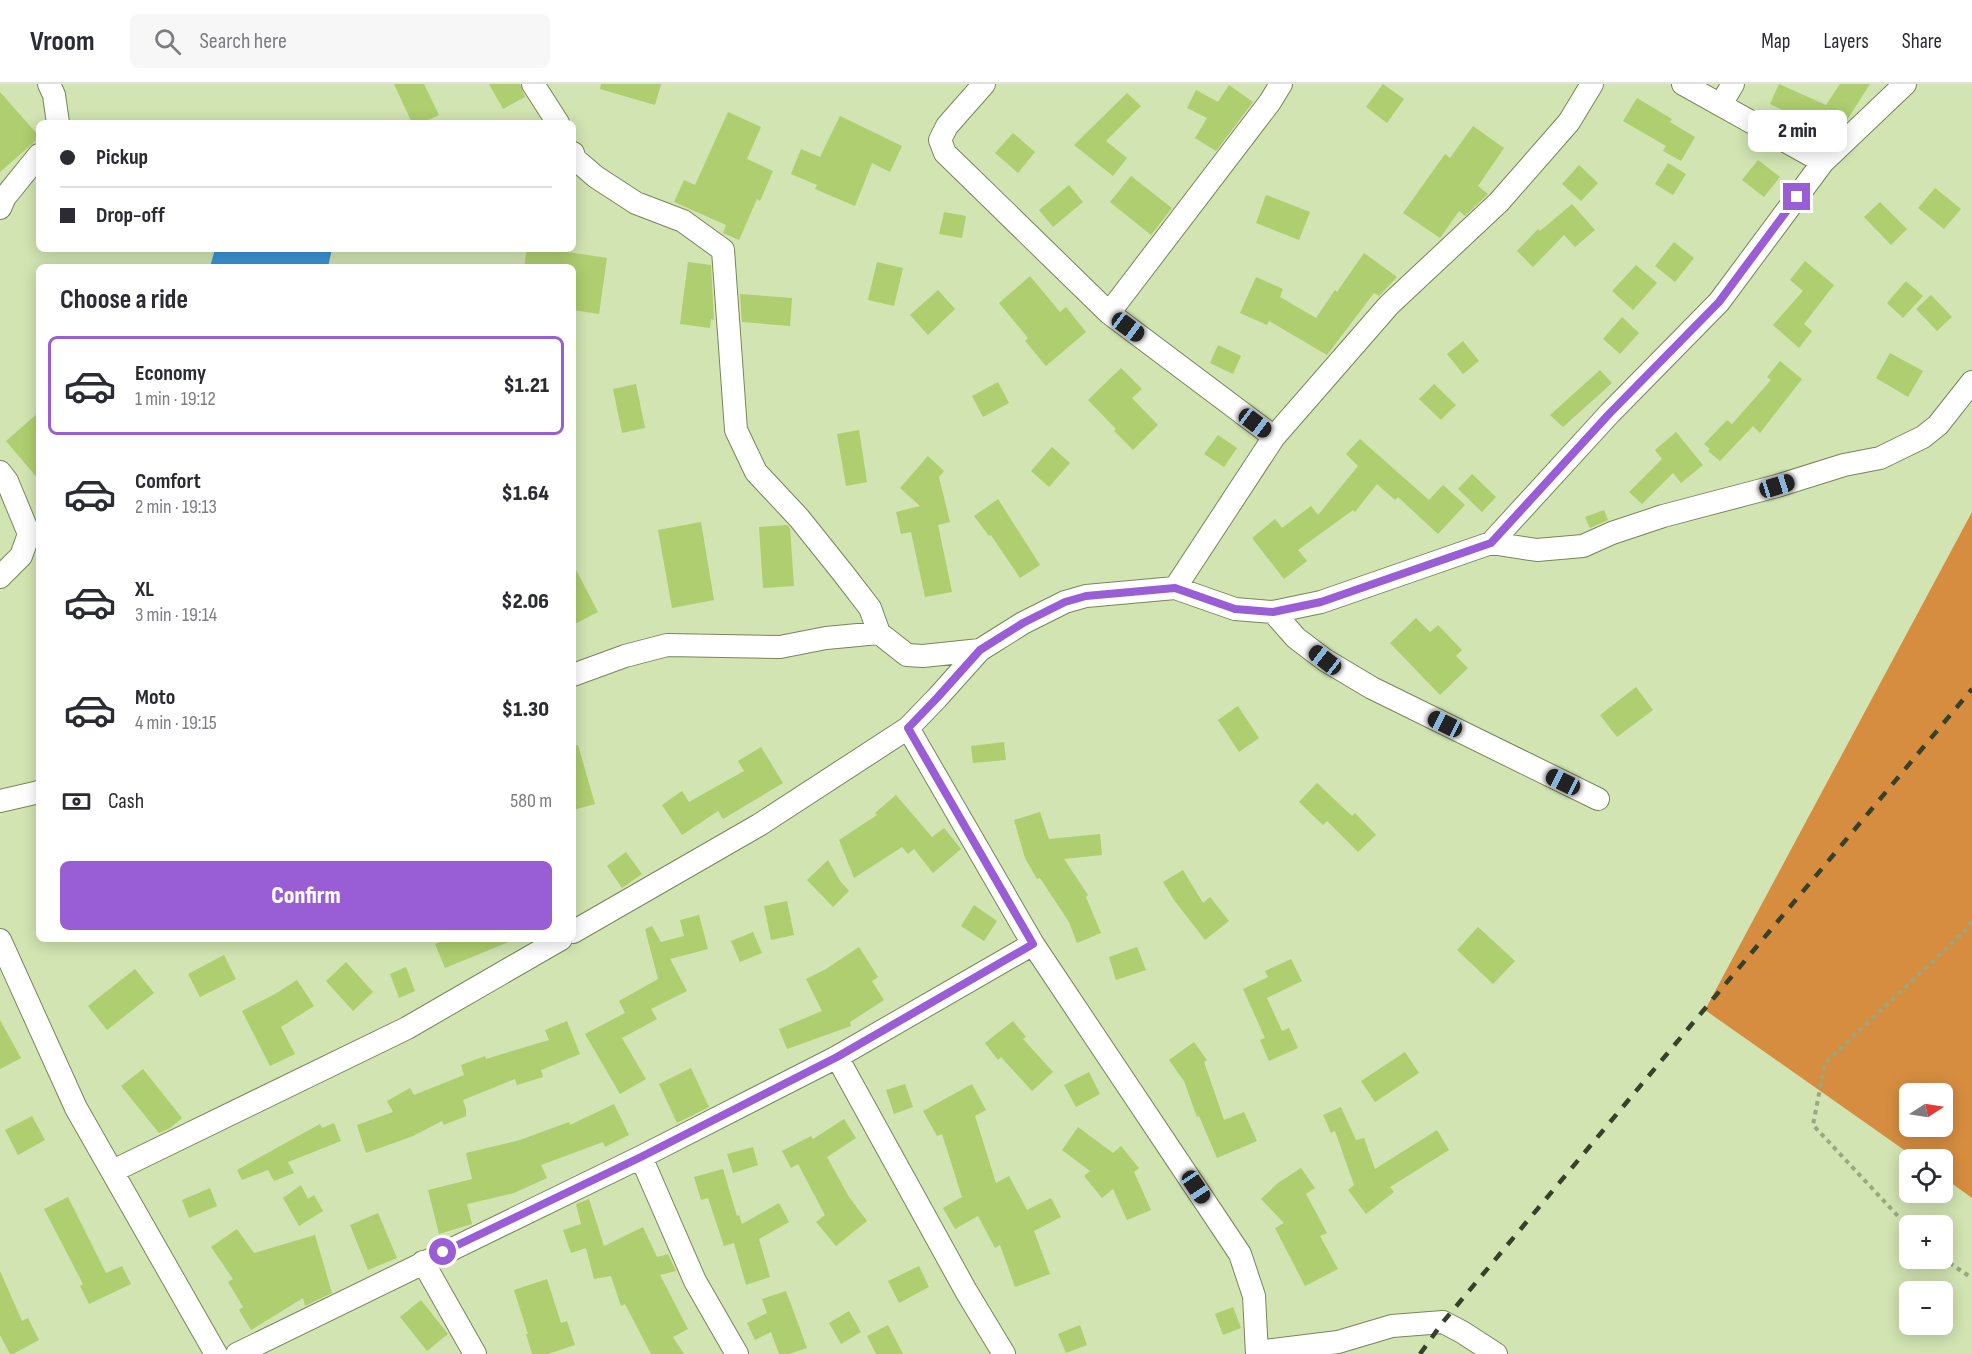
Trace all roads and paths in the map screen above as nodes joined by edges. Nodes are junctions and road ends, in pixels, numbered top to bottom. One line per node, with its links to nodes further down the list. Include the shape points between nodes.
1 (48, 84): 10 (street)
2 (533, 84): 11 (street)
3 (984, 84): 16 (street, via 940,140 945,153)
4 (1281, 84): 16 (street)
5 (1592, 84): 18 (street, via 1569,122 1499,202 1389,305)
6 (1683, 84): 9 (street)
7 (1733, 84): 9 (street)
8 (1905, 84): 14 (street)
9 (1721, 104): 14 (street)
10 (58, 120)
11 (556, 120)
12 (36, 159): 15 (street)
13 (576, 160): 24 (street, via 636,203 683,221 723,250 736,430 756,472 799,518 870,608)
14 (1823, 162): 20 (street, via 1719,302)
15 (0, 208)
16 (1109, 313): 18 (street)
17 (1972, 382): 20 (street, via 1938,425 1923,437 1880,458 1663,516 1583,546 1537,550)
18 (1274, 437): 22 (street)
19 (0, 472): 21 (street, via 28,534 21,556)
20 (1491, 543): 23 (street, via 1321,602)
21 (0, 577)
22 (1175, 588): 23 (street, via 1235,609); 25 (street, via 1086,596 1065,602)
23 (1273, 612): 29 (street, via 1296,638 1372,688)
24 (879, 633): 25 (street, via 907,655); 26 (street, via 780,647 667,645)
25 (980, 650): 27 (street)
26 (576, 674)
27 (908, 728): 32 (street, via 759,825); 35 (street)
28 (36, 793): 30 (street)
29 (1598, 799)
30 (0, 801)
31 (1972, 921): 39 (path, via 1825,1063 1813,1125)
32 (576, 930)
33 (0, 940): 38 (street, via 76,1108)
34 (556, 942): 38 (street, via 407,1028)
35 (1033, 944): 36 (street); 43 (street, via 1240,1254 1254,1296)
36 (837, 1057): 37 (street); 48 (street)
37 (641, 1157): 40 (street); 47 (street, via 695,1281)
38 (113, 1171): 44 (street)
39 (1899, 1217)
40 (423, 1262): 45 (street); 46 (street)
41 (1953, 1265): 42 (path)
42 (1972, 1278)
43 (1257, 1353): 49 (street, via 1338,1342 1392,1326 1443,1322)
44 (216, 1354)
45 (237, 1354)
46 (475, 1354)
47 (736, 1354)
48 (1004, 1354)
49 (1496, 1354)

